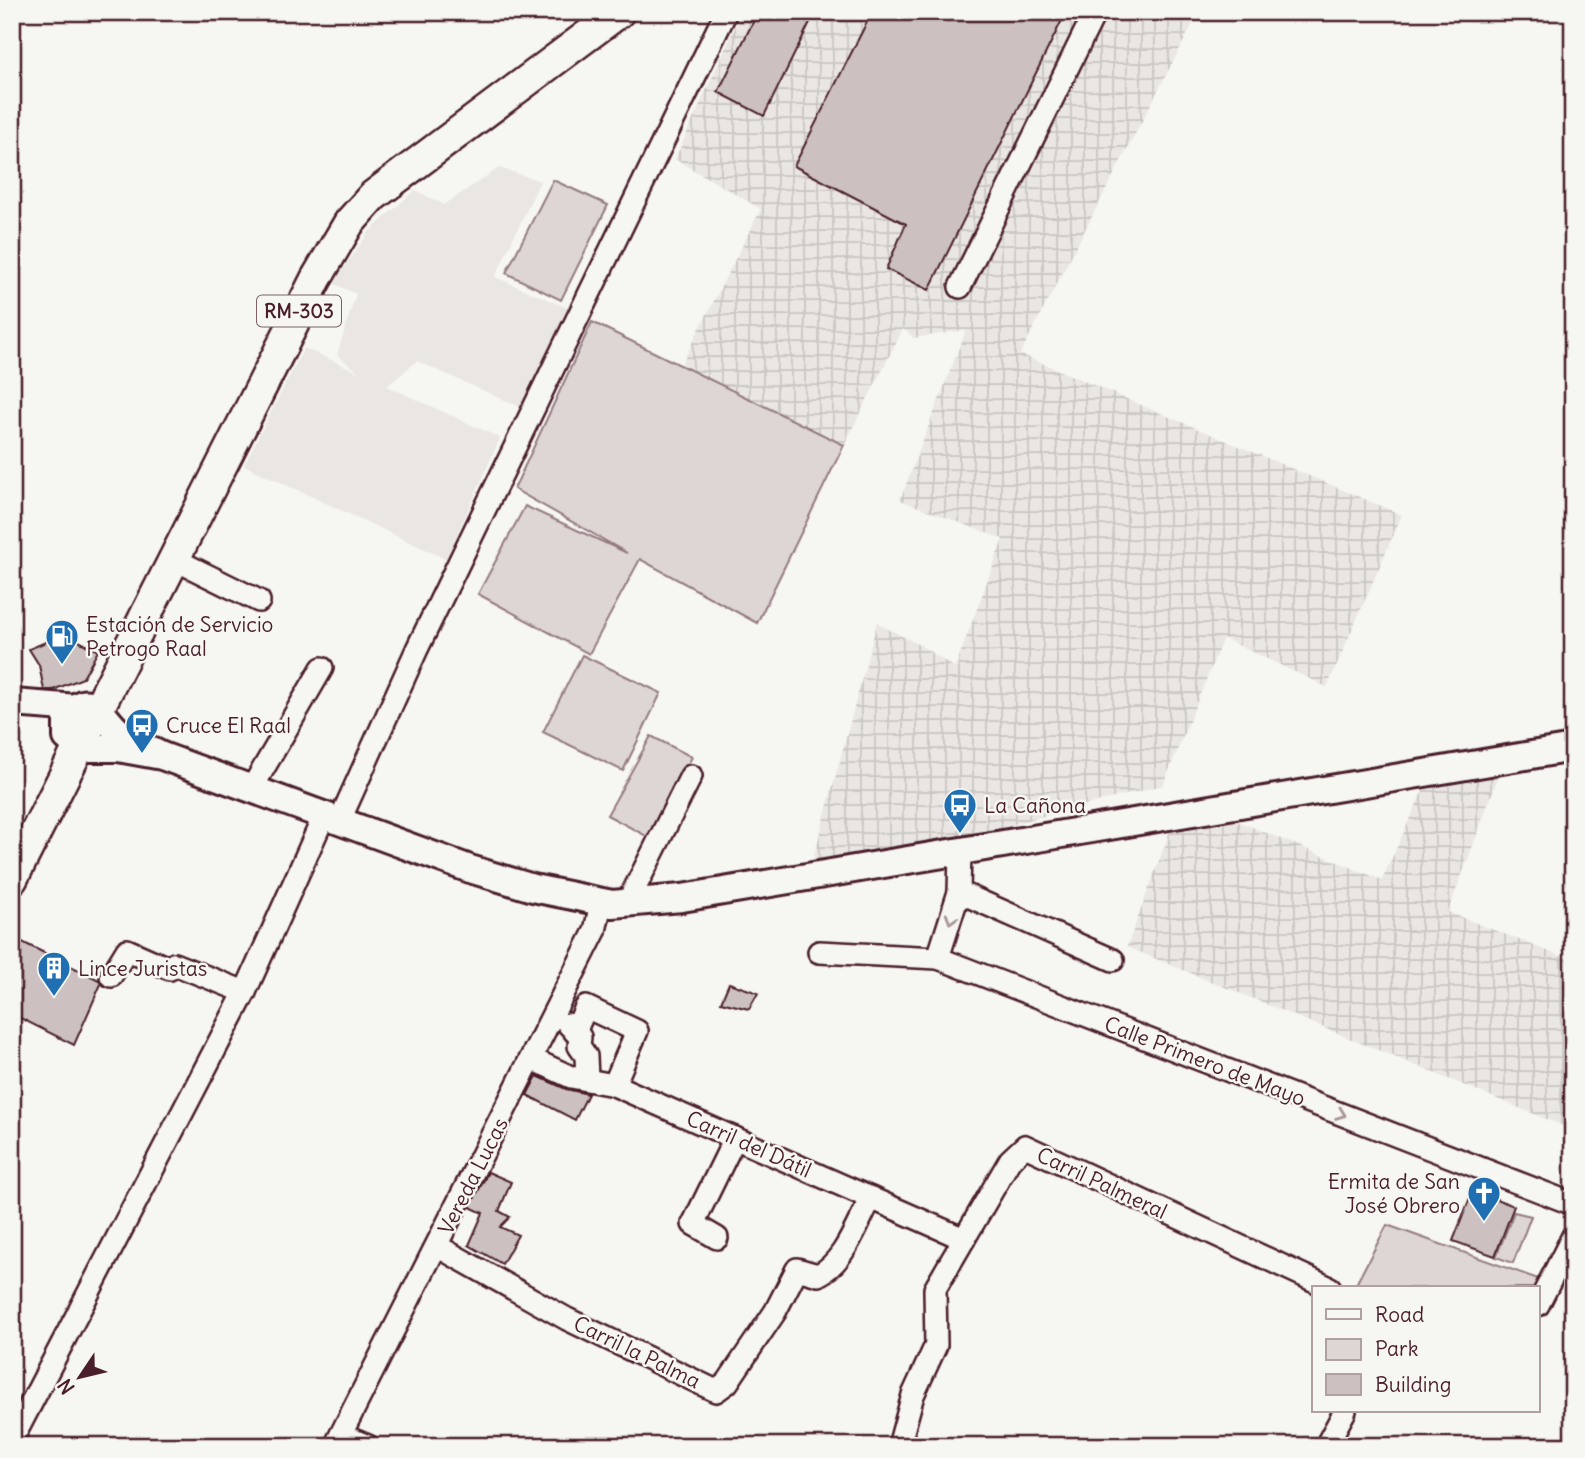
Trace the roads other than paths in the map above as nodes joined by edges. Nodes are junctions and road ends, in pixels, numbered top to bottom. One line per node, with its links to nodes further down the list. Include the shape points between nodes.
1 (619, 12): 5 (highway, RM-303, via 373,196 349,223)
2 (726, 12): 13 (street)
3 (1095, 12): 4 (street)
4 (960, 287)
5 (174, 559): 6 (street); 9 (highway, RM-303)
6 (259, 601)
7 (322, 668): 12 (street)
8 (13, 703): 9 (main road)
9 (88, 728): 12 (main road); 15 (highway, RM-303)
10 (1573, 748): 14 (main road)
11 (691, 776): 17 (street, Vereda Lucas)
12 (252, 788): 13 (main road)
13 (332, 819): 17 (main road, via 533,888); 22 (street)
14 (960, 852): 16 (street); 17 (main road, via 682,898)
15 (12, 879)
16 (959, 892): 19 (street, one-way to 19); 20 (street)
17 (614, 904): 23 (street, Vereda Lucas, via 594,931)
18 (819, 952): 19 (street, Calle Primero de Mayo)
19 (938, 958): 30 (street, Calle Primero de Mayo, one-way to 30)
20 (1113, 960)
21 (111, 976): 22 (street, via 127,950)
22 (245, 992): 38 (street)
23 (555, 1010): 24 (street); 25 (street, Vereda Lucas)
24 (575, 1032): 26 (street, via 586,1056); 27 (street, via 586,1007 637,1031)
25 (532, 1059): 26 (street, Carril del Dátil, via 571,1077); 34 (street, Vereda Lucas)
26 (587, 1078): 27 (street, Carril del Dátil)
27 (614, 1085): 28 (street, Carril del Dátil)
28 (735, 1138): 29 (street, Carril del Dátil); 32 (street, via 693,1224)
29 (871, 1198): 33 (street, Carril del Dátil); 34 (street, Carril la Palma, via 839,1258 827,1271 818,1275 797,1269 775,1312 727,1383 716,1391 568,1319)
30 (1573, 1204)
31 (1573, 1236): 36 (street)
32 (717, 1238)
33 (964, 1239): 35 (street, Carril Palmeral, via 1010,1160 1025,1146); 41 (street, Carril Palmeral, via 935,1289 936,1346 914,1395)
34 (437, 1246): 39 (street, Vereda Lucas)
35 (1326, 1286)
36 (1540, 1301)
37 (1344, 1412): 42 (street)
38 (12, 1440)
39 (338, 1440): 40 (street)
40 (368, 1446)
41 (899, 1446)
42 (1326, 1446)

